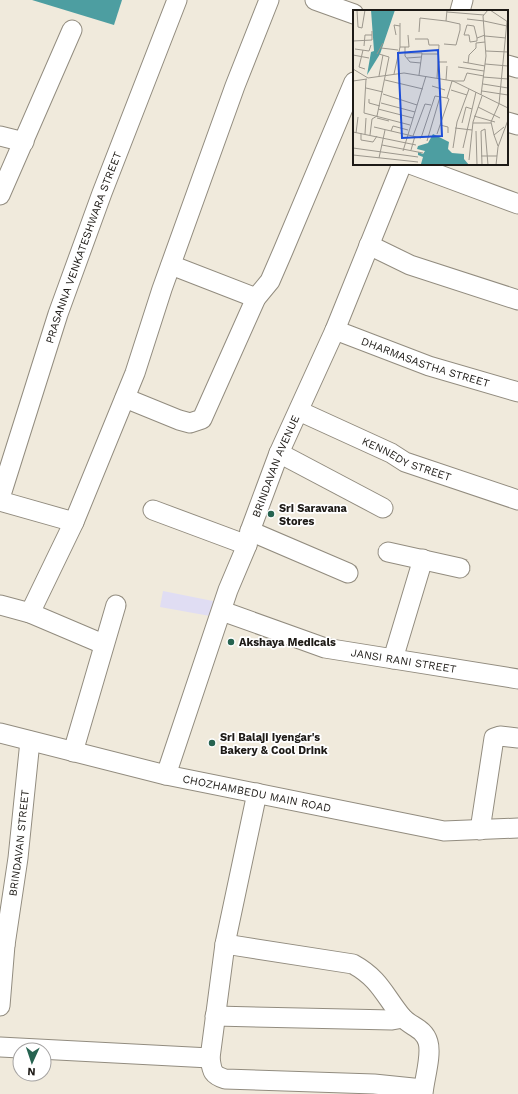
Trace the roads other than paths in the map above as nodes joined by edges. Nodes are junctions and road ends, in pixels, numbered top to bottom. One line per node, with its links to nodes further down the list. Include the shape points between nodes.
1 (177, 0): 28 (street, PRASANNA VENKATESHWARA STREET, via 58,314)
2 (269, 0): 20 (street, via 235,86)
3 (315, 0): 5 (street)
4 (463, 0): 6 (street)
5 (354, 9)
6 (460, 10)
7 (72, 30): 14 (street)
8 (508, 65): 9 (street)
9 (518, 68)
10 (353, 84): 21 (street, via 270,281)
11 (508, 122): 12 (street)
12 (518, 125)
13 (0, 136): 14 (street)
14 (24, 142): 17 (street)
15 (402, 165): 19 (street, BRINDAVAN AVENUE)
16 (413, 165): 18 (street)
17 (0, 195)
18 (518, 204)
19 (369, 245): 22 (street, via 410,265); 23 (street, BRINDAVAN AVENUE)
20 (171, 266): 21 (street); 25 (street)
21 (256, 298): 25 (street, via 202,419 190,423)
22 (518, 300)
23 (335, 330): 24 (street, DHARMASASTHA STREET, via 429,366); 26 (street, BRINDAVAN AVENUE)
24 (518, 392)
25 (125, 398): 32 (street)
26 (298, 412): 27 (street, BRINDAVAN AVENUE); 29 (street, KENNEDY STREET, via 391,452 405,462)
27 (279, 453): 30 (street); 33 (street, BRINDAVAN AVENUE)
28 (0, 499): 32 (street)
29 (518, 500)
30 (383, 508)
31 (153, 510): 33 (street)
32 (74, 522): 41 (street)
33 (249, 538): 37 (street); 40 (street, BRINDAVAN AVENUE)
34 (388, 552): 35 (street)
35 (423, 559): 36 (street); 43 (street)
36 (460, 568)
37 (348, 573)
38 (0, 605): 41 (street)
39 (116, 605): 42 (street)
40 (222, 611): 43 (street, JANSI RANI STREET, via 325,648); 49 (street, BRINDAVAN AVENUE)
41 (30, 613): 42 (street)
42 (103, 644): 48 (street)
43 (394, 659): 44 (street, JANSI RANI STREET)
44 (518, 679)
45 (0, 733): 47 (street, CHOZHAMBEDU MAIN ROAD)
46 (518, 738): 52 (street, via 494,738)
47 (30, 741): 48 (street, CHOZHAMBEDU MAIN ROAD); 53 (street, BRINDAVAN STREET, via 18,858)
48 (73, 752): 49 (street, CHOZHAMBEDU MAIN ROAD)
49 (166, 775): 50 (street, CHOZHAMBEDU MAIN ROAD)
50 (257, 793): 52 (street, CHOZHAMBEDU MAIN ROAD, via 444,831); 54 (street)
51 (518, 828): 52 (street, CHOZHAMBEDU MAIN ROAD)
52 (480, 830)
53 (2, 944): 55 (street, BRINDAVAN STREET)
54 (225, 944): 56 (street); 57 (street, via 352,964 367,972 380,985)
55 (0, 1006)
56 (215, 1016): 57 (street, via 392,1020); 59 (street)
57 (403, 1018): 60 (street, via 422,1030 428,1042)
58 (0, 1047): 59 (street)
59 (210, 1058): 60 (street, via 212,1072 225,1079 374,1084)
60 (423, 1092)

